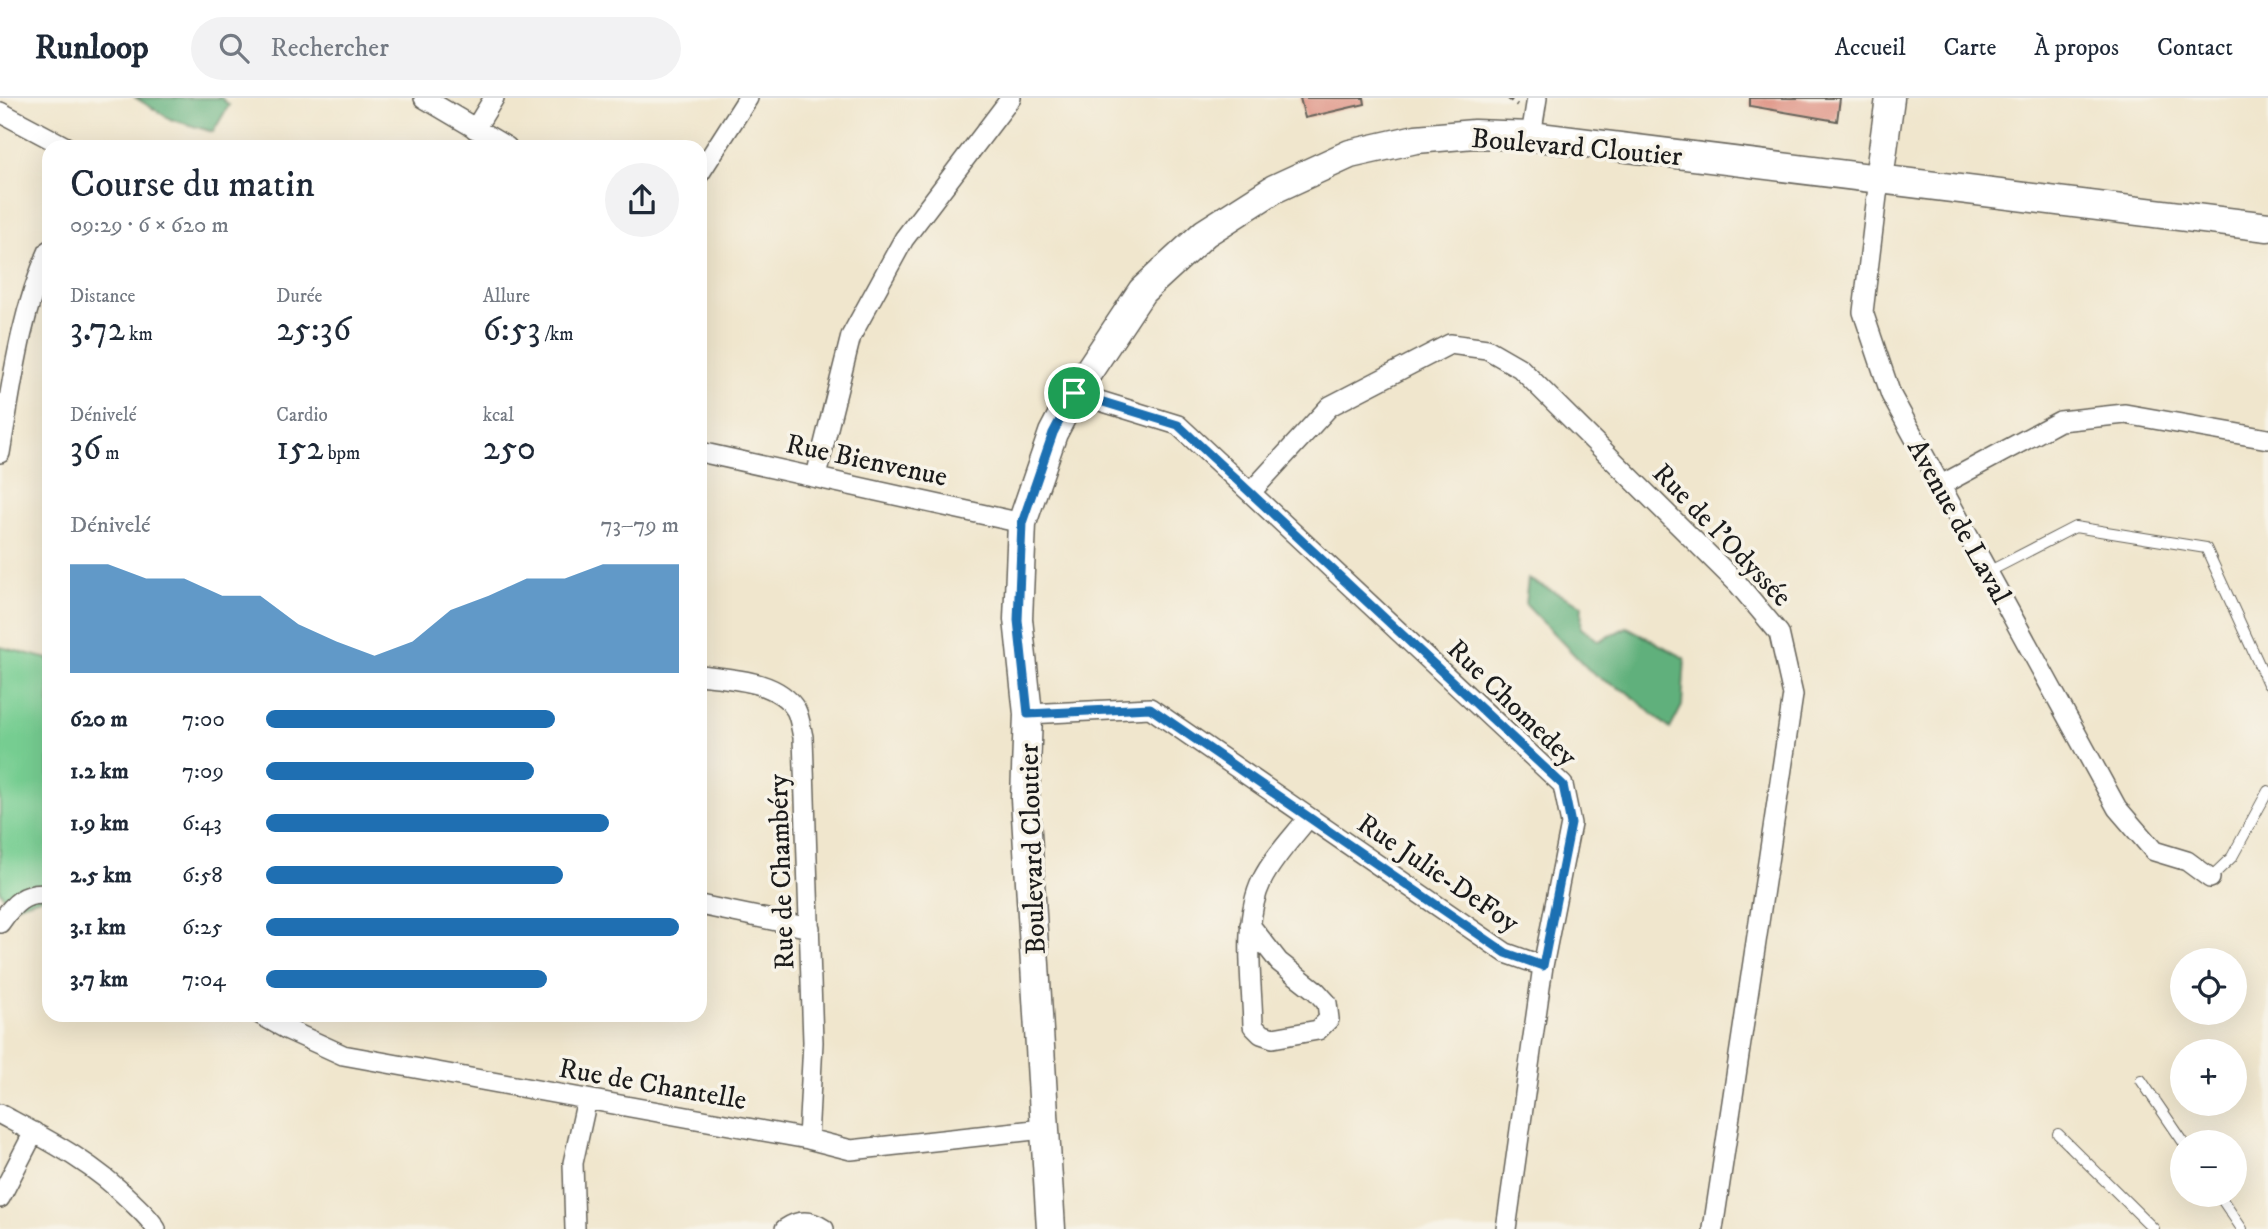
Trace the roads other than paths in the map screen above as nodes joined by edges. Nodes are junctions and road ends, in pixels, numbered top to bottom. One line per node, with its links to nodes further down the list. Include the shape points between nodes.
1 (425, 98): 8 (street)
2 (494, 98): 8 (street)
3 (748, 98): 12 (street)
4 (1011, 98): 20 (street, via 904,239 851,336)
5 (1537, 98): 9 (street)
6 (1890, 98): 13 (street, Avenue de Laval)
7 (0, 112): 10 (street)
8 (475, 129): 11 (street)
9 (1531, 136): 13 (street, Boulevard Cloutier); 16 (street, Boulevard Cloutier, via 1416,139 1350,154 1274,188 1205,233 1142,291)
10 (53, 140)
11 (495, 140)
12 (707, 162)
13 (1879, 179): 14 (street, Boulevard Cloutier); 21 (street, Avenue de Laval, via 1863,312 1891,395)
14 (2268, 227)
15 (42, 266): 18 (street, via 23,320)
16 (1074, 393): 22 (street, Rue Chomedey, via 1178,425); 23 (street, Boulevard Cloutier, via 1053,433)
17 (2268, 439): 21 (street, via 2125,414 2060,421)
18 (0, 453)
19 (707, 453): 20 (street, Rue Bienvenue)
20 (816, 476): 23 (street, Rue Bienvenue)
21 (1941, 485): 24 (street, Avenue de Laval)
22 (1251, 492): 36 (street, Rue Chomedey, via 1563,785 1571,824); 54 (street, Rue de l'Odyssée, via 1330,406 1450,344 1487,349 1520,368 1738,584 1779,634 1793,695)
23 (1022, 523): 27 (street, Boulevard Cloutier, via 1018,620)
24 (1987, 572): 26 (lane, via 2075,527 2206,548); 30 (street, Avenue de Laval, via 2117,808 2154,851 2187,862)
25 (707, 676): 35 (street, Rue de Chambéry, via 764,686 784,696 797,711 803,737)
26 (2268, 684)
27 (1028, 714): 29 (street, Rue Julie-DeFoy, via 1150,708); 41 (street, Boulevard Cloutier, via 1025,799)
28 (2268, 791): 30 (lane, via 2232,857)
29 (1308, 818): 34 (street, via 1263,878); 36 (street, Rue Julie-DeFoy, via 1506,953)
30 (2210, 878)
31 (42, 894): 33 (street, via 22,898)
32 (707, 906): 35 (street)
33 (0, 923)
34 (1250, 925): 34 (street, via 1253,1026 1273,1038 1318,1030 1329,1019 1326,1003 1279,962)
35 (810, 928): 45 (street, Rue de Chambéry, via 813,1042)
36 (1543, 966): 53 (street, Rue Chomedey)
37 (274, 1022): 39 (street, Rue de Chantelle, via 343,1055)
38 (2141, 1080): 42 (lane)
39 (587, 1099): 45 (street, Rue de Chantelle); 49 (street, via 573,1163)
40 (0, 1114): 43 (street)
41 (1043, 1129): 45 (street, Rue de Chantelle, via 851,1150); 52 (street, Boulevard Cloutier)
42 (2175, 1130)
43 (34, 1132): 46 (street); 48 (street, via 78,1156 115,1185)
44 (2058, 1135): 55 (lane)
45 (808, 1139)
46 (0, 1198)
47 (2227, 1207): 56 (lane)
48 (156, 1229)
49 (575, 1229)
50 (785, 1229): 51 (street, via 807,1221)
51 (824, 1229)
52 (1051, 1229)
53 (1506, 1229)
54 (1713, 1229)
55 (2154, 1229)
56 (2242, 1229)

